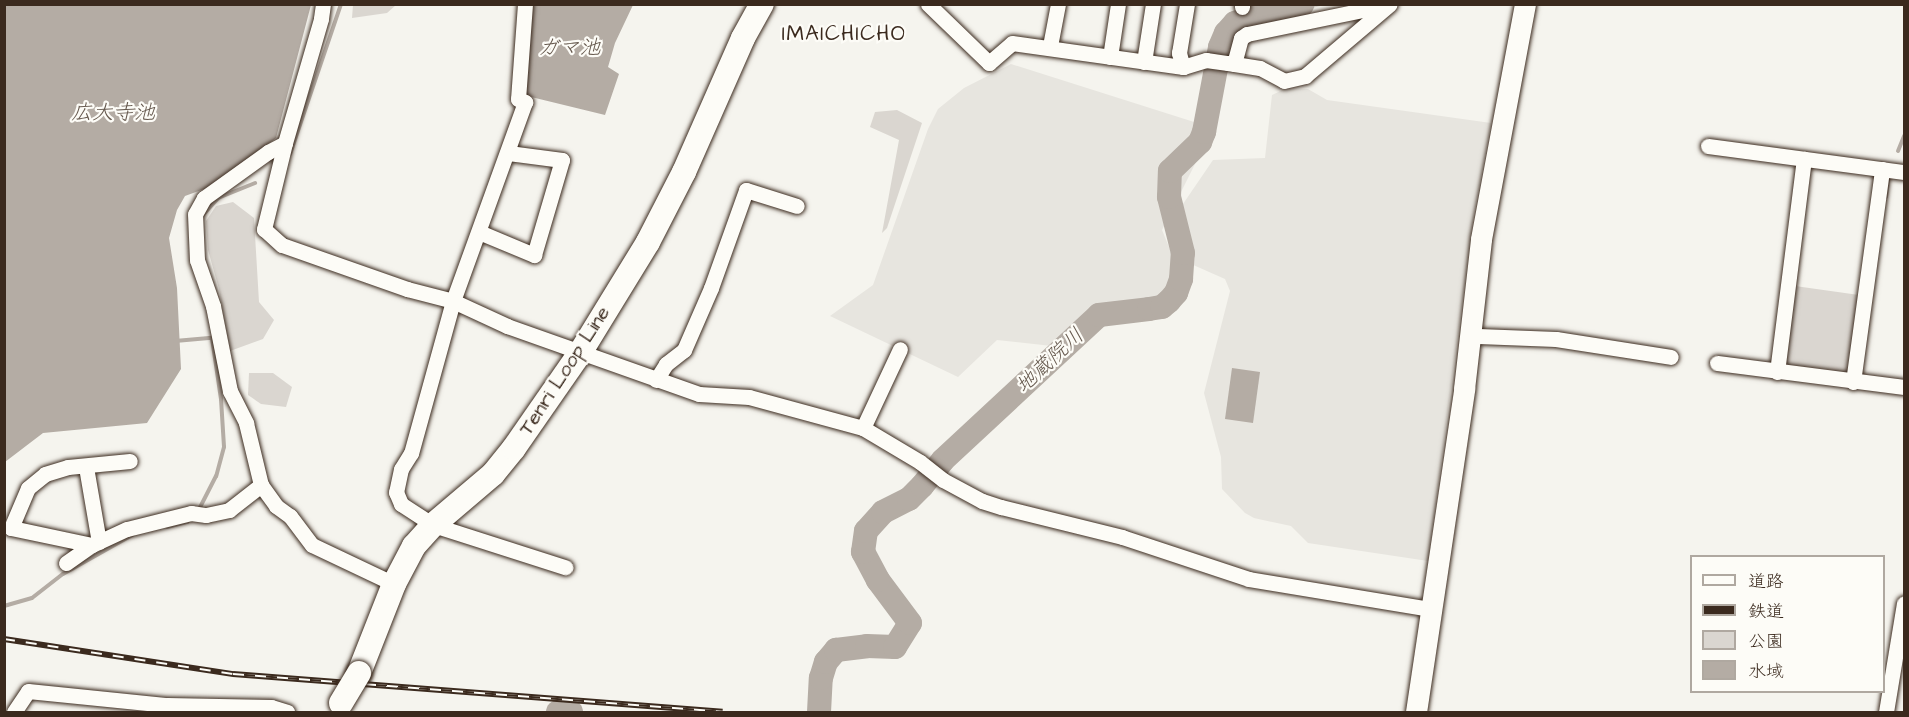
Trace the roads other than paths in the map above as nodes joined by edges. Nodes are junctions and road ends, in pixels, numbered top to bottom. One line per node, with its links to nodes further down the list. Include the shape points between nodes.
1 (322, 4): 16 (street)
2 (525, 4): 18 (street, via 518,99 525,102)
3 (762, 4): 27 (main road, Tenri Loop Line, via 648,242)
4 (928, 4): 11 (street, via 989,63 1012,43)
5 (1058, 4): 11 (street)
6 (1118, 4): 12 (street)
7 (1154, 4): 13 (street)
8 (1187, 4): 15 (street, via 1179,53)
9 (1390, 4): 14 (street, via 1246,31); 14 (street, via 1305,76 1284,81 1260,68)
10 (1525, 4): 44 (street, via 1481,239 1464,389)
11 (1050, 46): 12 (street)
12 (1110, 57): 13 (street)
13 (1144, 62): 15 (street)
14 (1231, 63): 15 (street, via 1206,60)
15 (1183, 67)
16 (285, 143): 24 (street, via 264,229 282,245); 37 (street, via 204,198 195,214 197,260 213,306 230,391 246,423)
17 (1708, 146): 19 (street)
18 (508, 153): 23 (street); 23 (street, via 562,160 534,255)
19 (1804, 159): 20 (street); 30 (street)
20 (1882, 168): 21 (street); 32 (street)
21 (1903, 171)
22 (797, 206): 31 (street, via 746,190 684,350 666,363)
23 (479, 232): 24 (street)
24 (453, 301): 27 (street); 38 (street, via 411,453 401,469 396,492 401,504)
25 (1478, 336): 28 (street, via 1556,339)
26 (900, 349): 34 (street)
27 (579, 353): 31 (street); 38 (main road, Tenri Loop Line, via 493,474)
28 (1671, 357)
29 (1717, 363): 30 (street)
30 (1777, 372): 32 (street)
31 (656, 380): 34 (street, via 699,394 749,396)
32 (1853, 382): 33 (street)
33 (1905, 387)
34 (863, 428): 44 (street, via 982,501 1122,537 1249,579)
35 (130, 461): 36 (street)
36 (86, 467): 39 (street); 39 (street, via 68,467 45,474 28,488 11,528)
37 (261, 485): 39 (street, via 229,510 127,530); 42 (street, via 312,545)
38 (434, 525): 41 (street); 42 (main road, Tenri Loop Line, via 414,546)
39 (96, 544): 40 (street)
40 (66, 563)
41 (565, 567)
42 (394, 584): 45 (main road, Tenri Loop Line, bridge, via 359,673)
43 (1905, 603): 49 (street)
44 (1430, 609): 48 (street)
45 (338, 708)
46 (14, 712): 47 (street, via 28,691 167,705 271,707)
47 (287, 712)
48 (1416, 712)
49 (1886, 712)

